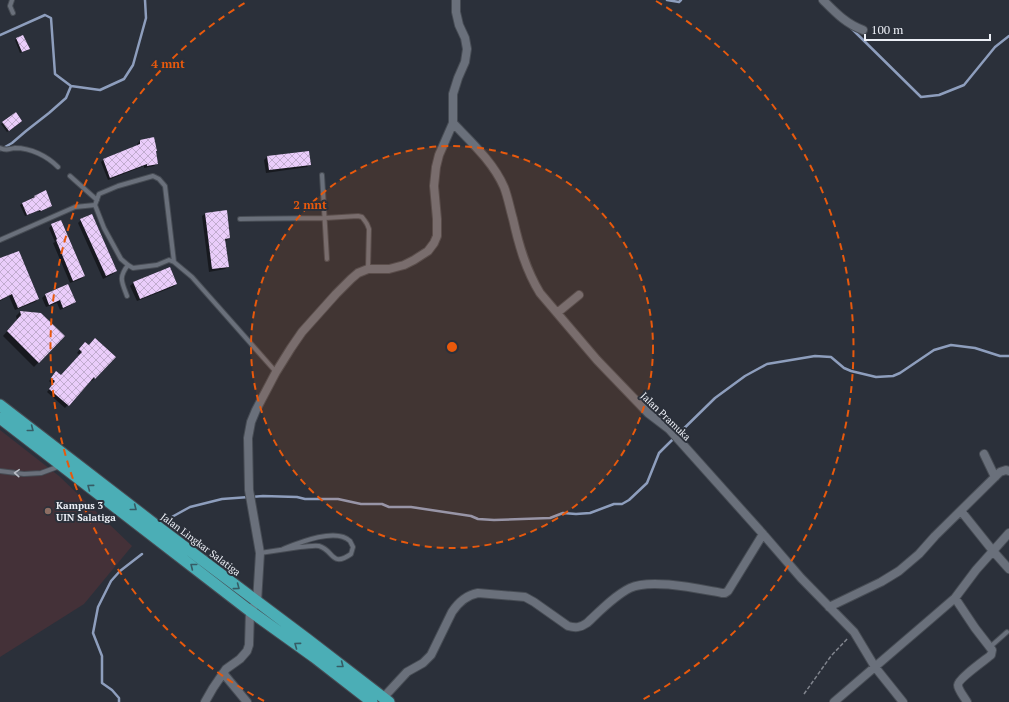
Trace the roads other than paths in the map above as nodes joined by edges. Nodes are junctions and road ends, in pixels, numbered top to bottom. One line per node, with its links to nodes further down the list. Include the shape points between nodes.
1 (12, 0): 4 (lane, via 10,6)
2 (456, 0): 6 (street, via 456,12 467,49 453,94)
3 (823, 0): 5 (street, via 849,24)
4 (13, 13)
5 (863, 30)
6 (453, 123): 19 (street, via 436,167 434,186 437,236 434,243 428,251 404,265 389,269); 22 (street, Jalan Pramuka, via 482,153 499,176 505,189 525,264 540,293)
7 (0, 148): 8 (lane, via 29,150 43,155)
8 (58, 167)
9 (322, 175): 13 (lane)
10 (70, 176): 11 (lane)
11 (97, 200): 12 (lane); 17 (lane, via 99,194 118,186 153,176 159,179 165,186)
12 (95, 205): 15 (lane, via 75,207); 18 (lane, via 121,260)
13 (325, 218): 14 (lane); 16 (lane); 19 (lane, via 358,216 368,224)
14 (240, 219)
15 (0, 240)
16 (327, 259)
17 (174, 262): 18 (lane, via 169,260 157,265 133,268); 23 (lane, via 192,277)
18 (128, 265): 21 (lane, via 121,278)
19 (368, 269): 23 (street, via 351,279 302,332)
20 (579, 295): 22 (street)
21 (127, 296)
22 (557, 313): 33 (street, Jalan Pramuka, via 597,360 648,413 669,429)
23 (276, 372): 36 (street, via 256,410 248,438 249,490)
24 (0, 405): 39 (highway, Jalan Lingkar Salatiga, one-way to 39)
25 (0, 418): 27 (highway, Jalan Lingkar Salatiga)
26 (984, 454): 30 (street)
27 (61, 465): 28 (lane, one-way to 28, via 41,473); 39 (highway, Jalan Lingkar Salatiga, one-way to 27)
28 (0, 471)
29 (1009, 471): 30 (street, via 1000,472)
30 (995, 477): 31 (street)
31 (960, 511): 35 (street); 40 (street, via 899,571)
32 (1009, 533): 35 (street)
33 (763, 534): 40 (street, Jalan Pramuka); 45 (street, via 726,593 642,584 618,596 579,628 568,626 525,597 473,594 464,599 452,612 428,659 407,672)
34 (283, 549): 34 (lane, via 326,536 342,537 349,540 353,546 351,554 344,559 337,559 321,546); 36 (lane)
35 (993, 551): 37 (street); 38 (street)
36 (260, 553): 39 (street)
37 (1009, 569)
38 (955, 598): 42 (street); 43 (street)
39 (253, 606): 44 (street, via 247,651); 45 (highway, Jalan Lingkar Salatiga, one-way to 45, via 307,639); 48 (highway, Jalan Lingkar Salatiga, one-way to 39)
40 (829, 608): 43 (street, Jalan Pramuka, via 854,632)
41 (1007, 632): 42 (lane)
42 (990, 647): 51 (street, via 991,655 959,682 959,689)
43 (875, 667): 49 (street); 50 (street, Jalan Pramuka)
44 (223, 673): 46 (street); 47 (street)
45 (386, 700)
46 (205, 702)
47 (247, 702)
48 (372, 702)
49 (834, 702)
50 (903, 702)
51 (967, 702)

